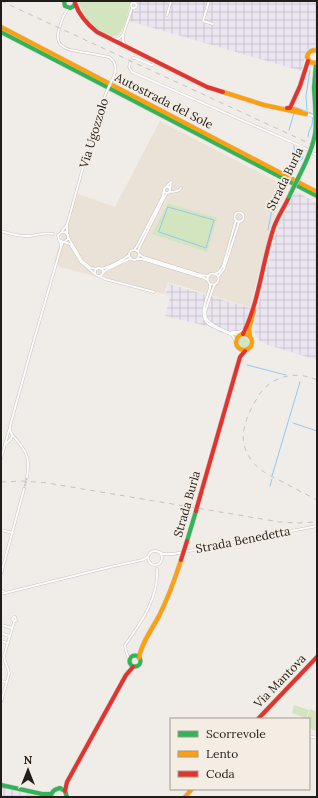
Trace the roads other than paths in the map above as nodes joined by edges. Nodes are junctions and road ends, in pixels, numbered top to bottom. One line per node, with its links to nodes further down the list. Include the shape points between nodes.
1 (171, 1): 8 (street)
2 (209, 1): 9 (street, via 203,20)
3 (75, 2): 5 (main road, via 74,6); 7 (main road)
4 (133, 2): 6 (street); 6 (street, via 137,6)
5 (66, 5): 7 (main road); 33 (street, Via Ugozzolo, bridge, via 67,10 57,36 59,43 66,49 109,57 116,70 97,117)
6 (132, 8): 13 (street)
7 (78, 11): 12 (main road, via 91,28)
8 (167, 15)
9 (213, 24)
10 (1, 28): 30 (main road, Autostrada del Sole)
11 (1, 32): 31 (main road, Autostrada del Sole)
12 (103, 36): 13 (street); 14 (main road)
13 (121, 38): 14 (street); 15 (street)
14 (118, 43): 15 (main road)
15 (133, 50): 18 (main road)
16 (317, 51): 19 (main road, via 309,52)
17 (133, 58): 18 (street, via 151,65)
18 (154, 61): 22 (main road, via 207,87)
19 (308, 61): 20 (main road, Strada Burla); 23 (main road)
20 (316, 62): 59 (main road, Strada Burla, bridge, via 314,139 273,229)
21 (130, 63): 26 (street, via 132,72)
22 (258, 103): 23 (main road); 23 (main road)
23 (291, 107): 24 (main road)
24 (310, 115): 25 (street)
25 (317, 117)
26 (317, 154)
27 (181, 188): 29 (street, via 179,191)
28 (164, 189): 29 (street, via 165,187); 29 (street, via 165,192); 41 (street)
29 (169, 190): 42 (street, via 139,248)
30 (317, 192)
31 (317, 196)
32 (237, 221): 32 (street, via 243,220 242,214 238,213 235,216); 50 (street, via 222,268); 53 (street, via 224,269)
33 (67, 225): 35 (street, Via Ugozzolo); 37 (street, Via Ugozzolo)
34 (1, 231): 36 (street, via 22,236 48,233)
35 (62, 232): 36 (street, Via Ugozzolo); 37 (street)
36 (58, 235): 38 (street)
37 (68, 235): 39 (street); 46 (street, via 83,262 92,269)
38 (60, 241): 39 (street); 40 (street)
39 (64, 242): 40 (street); 48 (street, via 71,246 81,263)
40 (61, 247): 68 (street)
41 (134, 250): 42 (street); 43 (street)
42 (139, 253): 45 (street); 52 (street, via 143,257)
43 (129, 255): 44 (street); 47 (street)
44 (131, 258): 45 (street); 49 (street)
45 (136, 259): 55 (street)
46 (97, 269): 47 (street); 48 (street)
47 (101, 269): 49 (street)
48 (95, 274): 51 (street)
49 (102, 274): 51 (street); 54 (street)
50 (215, 274): 52 (street); 53 (street)
51 (99, 276): 54 (street)
52 (209, 276): 55 (street)
53 (218, 277): 57 (street)
54 (105, 279): 58 (street)
55 (208, 280): 56 (street)
56 (210, 284): 57 (street); 64 (street, via 203,312 204,320 210,326 232,335)
57 (215, 285): 61 (street, via 206,320)
58 (154, 292)
59 (255, 302): 60 (main road, Strada Burla); 63 (main road, Strada Burla)
60 (247, 326): 61 (street, via 243,330); 62 (main road, Strada Burla)
61 (227, 331): 62 (street)
62 (241, 334): 63 (main road); 64 (main road, Strada Burla)
63 (250, 337): 66 (main road, Strada Burla, via 251,346)
64 (235, 340): 65 (main road, Strada Burla, via 235,345)
65 (239, 349): 66 (main road); 67 (main road, Strada Burla)
66 (245, 351): 67 (main road, Strada Burla)
67 (240, 357): 98 (main road, Strada Burla, bridge, via 175,582)
68 (10, 427): 69 (street); 70 (street)
69 (12, 436): 70 (street); 71 (street)
70 (8, 440): 71 (street); 72 (street)
71 (18, 442): 73 (street, via 29,462)
72 (1, 459)
73 (27, 477)
74 (24, 489): 77 (street)
75 (317, 526): 79 (street, Strada Benedetta)
76 (1, 530): 77 (street)
77 (12, 533): 87 (street)
78 (160, 552): 79 (street, Strada Benedetta); 80 (street, Strada Benedetta, via 153,551); 81 (street)
79 (168, 554): 81 (street, Strada Benedetta)
80 (148, 555): 82 (street, Strada Benedetta); 83 (street)
81 (162, 559): 84 (street, Strada Benedetta)
82 (142, 560): 83 (street, Strada Benedetta); 89 (street, Strada Benedetta)
83 (150, 562): 85 (street, Strada Benedetta)
84 (159, 563): 85 (street); 86 (street, Strada Benedetta)
85 (154, 564): 86 (street)
86 (157, 569): 99 (street, Strada Benedetta, via 152,598 140,624 126,645)
87 (1, 574)
88 (1, 590): 89 (street)
89 (7, 593): 90 (street, Strada Benedetta)
90 (1, 594)
91 (14, 622): 93 (street)
92 (1, 625): 93 (street)
93 (12, 628): 95 (street)
94 (1, 633): 95 (street)
95 (9, 636): 97 (street)
96 (1, 641): 97 (street)
97 (7, 643): 104 (street, via 4,656 8,670)
98 (140, 651): 101 (main road, Strada Burla); 102 (main road, Strada Burla)
99 (128, 654): 102 (street); 102 (street)
100 (317, 657): 106 (main road, Via Mantova)
101 (139, 658): 102 (main road); 102 (main road, Strada Burla, via 137,666)
102 (132, 660): 107 (main road, Strada Burla, via 129,672)
103 (1, 681): 104 (street)
104 (6, 682): 105 (street)
105 (1, 702)
106 (259, 718)
107 (67, 782): 109 (main road, Strada Burla); 110 (main road, Strada Burla)
108 (1, 786): 111 (main road)
109 (60, 788): 110 (main road); 111 (main road, Strada Burla, via 54,790)
110 (65, 791): 112 (main road)
111 (50, 796)
112 (67, 797)

